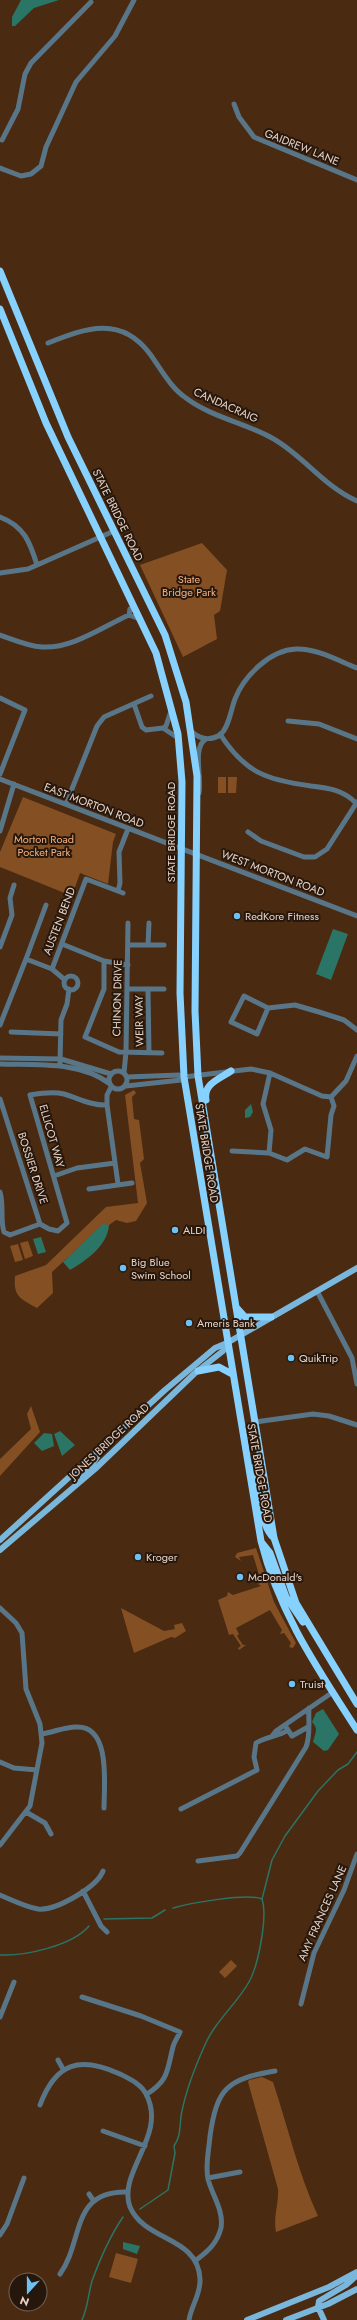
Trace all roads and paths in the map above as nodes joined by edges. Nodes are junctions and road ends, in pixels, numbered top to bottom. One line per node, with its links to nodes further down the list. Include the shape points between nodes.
1 (134, 0): 5 (street, via 115,36 76,82 46,147 41,166 31,174 21,176)
2 (91, 2): 4 (street, via 31,63 25,74 18,109)
3 (234, 104): 6 (street, GAIDREW LANE, via 239,117 254,137)
4 (1, 142)
5 (0, 168)
6 (357, 180)
7 (0, 271): 12 (highway, STATE BRIDGE ROAD, via 68,437)
8 (0, 309): 13 (highway, STATE BRIDGE ROAD, via 46,423)
9 (48, 343): 10 (street, CANDACRAIG, via 86,328 105,327 123,332 143,346 171,384 188,400 273,438 298,455 336,490)
10 (357, 501)
11 (0, 517): 15 (street, via 24,532)
12 (114, 531): 13 (street); 27 (highway, STATE BRIDGE ROAD, via 165,635 186,702)
13 (101, 537): 14 (highway, STATE BRIDGE ROAD); 15 (street)
14 (113, 563): 17 (highway, STATE BRIDGE ROAD); 18 (highway, STATE BRIDGE ROAD)
15 (37, 565): 16 (street)
16 (0, 573)
17 (129, 612): 18 (street); 19 (street, via 66,644 35,646)
18 (140, 619): 24 (highway, STATE BRIDGE ROAD, via 156,653)
19 (0, 636)
20 (357, 668): 28 (street, via 305,650 296,649 278,654 260,665 244,682 227,724)
21 (151, 696): 23 (street)
22 (0, 698): 32 (street, via 25,710)
23 (134, 704): 26 (street, via 142,727 146,730); 37 (street, via 104,718 97,726)
24 (172, 706): 26 (street); 29 (highway, STATE BRIDGE ROAD)
25 (288, 721): 31 (street, via 318,724)
26 (163, 728): 29 (street)
27 (192, 732): 30 (street, via 199,738); 35 (highway, STATE BRIDGE ROAD)
28 (220, 734): 30 (street); 36 (street, via 234,755 255,772 288,783 335,790)
29 (179, 739): 41 (highway, STATE BRIDGE ROAD)
30 (206, 739): 35 (street, STATE BRIDGE ROAD, via 198,748 201,785)
31 (357, 739)
32 (0, 774)
33 (0, 778): 34 (street, EAST MORTON ROAD)
34 (14, 784): 37 (street, EAST MORTON ROAD); 39 (street)
35 (197, 798): 42 (highway, STATE BRIDGE ROAD)
36 (356, 802): 40 (street, via 343,827 327,849 315,857 304,857 261,841)
37 (66, 804): 38 (street, EAST MORTON ROAD)
38 (128, 829): 41 (street, EAST MORTON ROAD); 48 (street, AUSTEN BEND, via 119,852 118,891 86,879)
39 (0, 831)
40 (248, 832)
41 (182, 849): 42 (street, WEST MORTON ROAD); 79 (highway, STATE BRIDGE ROAD, via 180,993)
42 (197, 855): 45 (street, WEST MORTON ROAD); 78 (highway, STATE BRIDGE ROAD, via 195,1011)
43 (14, 885): 52 (street, via 10,898 12,915)
44 (46, 905): 53 (street)
45 (357, 916)
46 (128, 923): 49 (street, CHINON DRIVE)
47 (149, 923): 50 (street)
48 (62, 944): 54 (street); 56 (street, AUSTEN BEND)
49 (128, 945): 50 (street); 55 (street, CHINON DRIVE)
50 (148, 945): 51 (street)
51 (164, 945)
52 (0, 947)
53 (26, 959): 56 (street); 63 (street)
54 (104, 961): 55 (street); 67 (street, via 104,990 85,1037 120,1052)
55 (128, 965): 59 (street, CHINON DRIVE)
56 (52, 969): 57 (street, AUSTEN BEND)
57 (65, 980): 58 (street, via 65,986); 58 (street, via 72,976 78,981 76,988)
58 (69, 989): 66 (street)
59 (127, 989): 60 (street); 67 (street, CHINON DRIVE)
60 (148, 989): 61 (street); 68 (street, WEIR WAY)
61 (164, 989)
62 (268, 1008): 62 (street, via 244,996 231,1022 257,1034); 64 (street, via 295,1005 344,1020)
63 (0, 1025)
64 (357, 1030)
65 (11, 1032): 66 (street)
66 (60, 1034): 72 (street)
67 (126, 1052): 68 (street); 77 (street, CHINON DRIVE)
68 (149, 1053): 69 (street)
69 (162, 1053)
70 (357, 1056): 82 (street, via 346,1081)
71 (0, 1058): 72 (street)
72 (60, 1062): 73 (street); 76 (street); 80 (street, via 105,1080)
73 (0, 1064)
74 (231, 1072): 75 (street, via 251,1069); 78 (street); 85 (highway, STATE BRIDGE ROAD, via 205,1091 210,1128)
75 (270, 1073): 82 (street, via 322,1096); 87 (street, via 263,1104 270,1130)
76 (111, 1074): 77 (street, via 118,1071); 80 (street)
77 (125, 1075): 79 (street, via 179,1074); 81 (street)
78 (198, 1076): 79 (street); 85 (highway, STATE BRIDGE ROAD)
79 (184, 1077): 81 (street, via 181,1080); 100 (highway, STATE BRIDGE ROAD)
80 (111, 1085): 81 (street, via 120,1090); 84 (street)
81 (126, 1086)
82 (331, 1097): 87 (street, via 334,1106 327,1157 305,1149 287,1160)
83 (0, 1099): 94 (street, BOSSIER DRIVE)
84 (107, 1106): 88 (street); 89 (street, ELLICOT WAY, via 99,1106 62,1094 30,1095)
85 (208, 1137): 97 (highway, STATE BRIDGE ROAD)
86 (232, 1151): 87 (street)
87 (269, 1153)
88 (115, 1163): 89 (street, via 77,1168); 91 (street)
89 (54, 1176): 94 (street, ELLICOT WAY, via 67,1223 58,1231 49,1230)
90 (132, 1183): 91 (street)
91 (118, 1184): 92 (street)
92 (89, 1189)
93 (0, 1192): 94 (street, via 1,1227 4,1232 10,1235)
94 (40, 1224)
95 (357, 1268): 96 (main road, JONES BRIDGE ROAD)
96 (317, 1291): 98 (main road, JONES BRIDGE ROAD); 104 (street, via 352,1358)
97 (235, 1304): 98 (highway, via 245,1317); 99 (highway, STATE BRIDGE ROAD)
98 (271, 1317): 99 (main road, JONES BRIDGE ROAD)
99 (240, 1336): 100 (main road, JONES BRIDGE ROAD); 101 (highway, STATE BRIDGE ROAD)
100 (228, 1343): 101 (highway); 102 (main road, JONES BRIDGE ROAD, via 223,1352); 103 (highway, STATE BRIDGE ROAD); 105 (main road, JONES BRIDGE ROAD, via 215,1348)
101 (242, 1348): 106 (highway, STATE BRIDGE ROAD)
102 (198, 1371): 103 (highway, via 219,1367); 109 (main road, JONES BRIDGE ROAD)
103 (232, 1374): 110 (highway, STATE BRIDGE ROAD)
104 (357, 1384)
105 (153, 1402): 108 (main road, JONES BRIDGE ROAD); 109 (main road, via 129,1431)
106 (255, 1422): 107 (street, via 313,1414); 112 (highway, STATE BRIDGE ROAD)
107 (356, 1423)
108 (121, 1432): 111 (main road, via 116,1441 96,1459); 113 (main road, JONES BRIDGE ROAD)
109 (127, 1438): 111 (main road, JONES BRIDGE ROAD)
110 (245, 1449): 112 (highway, via 259,1493 265,1527); 114 (highway, STATE BRIDGE ROAD)
111 (82, 1480): 115 (main road, JONES BRIDGE ROAD)
112 (274, 1538): 117 (highway, STATE BRIDGE ROAD, via 296,1603)
113 (0, 1540)
114 (261, 1541): 117 (highway, via 270,1552 290,1605); 118 (highway, STATE BRIDGE ROAD, via 269,1574 281,1603)
115 (0, 1550)
116 (0, 1608): 127 (street, via 16,1623 22,1633 26,1689)
117 (315, 1638): 119 (highway, STATE BRIDGE ROAD)
118 (333, 1692): 120 (street); 121 (highway, STATE BRIDGE ROAD)
119 (357, 1704)
120 (309, 1708): 122 (street); 124 (street)
121 (349, 1718): 123 (highway); 126 (highway, STATE BRIDGE ROAD)
122 (285, 1725): 125 (street); 128 (street)
123 (357, 1725)
124 (308, 1728): 125 (street, via 292,1736); 137 (street, via 307,1745 240,1853 237,1856)
125 (288, 1730): 128 (street, via 276,1737)
126 (357, 1730)
127 (42, 1734): 130 (street); 131 (street, via 79,1727 89,1729 97,1736 102,1748)
128 (272, 1736): 132 (street, via 256,1743 254,1757 257,1770)
129 (0, 1762): 130 (street, via 14,1768)
130 (37, 1770): 133 (street, via 32,1799)
131 (104, 1808)
132 (181, 1809)
133 (26, 1812): 134 (street, via 45,1824); 135 (street)
134 (51, 1834)
135 (0, 1845)
136 (357, 1854): 144 (street, AMY FRANCES LANE, via 344,1890 314,1953)
137 (198, 1860)
138 (103, 1871): 139 (street, via 97,1883)
139 (83, 1892): 140 (street, via 46,1909 31,1907); 141 (street, via 101,1926)
140 (0, 1895)
141 (107, 1932)
142 (14, 1982): 145 (street)
143 (82, 1997): 149 (street, via 180,2032 173,2046 171,2062 164,2080)
144 (301, 2004)
145 (0, 2015)
146 (58, 2060): 147 (street)
147 (63, 2069): 149 (street, via 79,2064 93,2064 133,2080); 150 (street, via 49,2085)
148 (275, 2071): 155 (street, via 241,2078 229,2086 220,2097 213,2116 207,2161)
149 (147, 2094): 152 (street, via 151,2116)
150 (40, 2105)
151 (103, 2131): 152 (street)
152 (145, 2146): 156 (street, via 131,2177)
153 (240, 2172): 155 (street)
154 (24, 2178): 159 (street, via 7,2224)
155 (208, 2178): 160 (street, via 220,2210 221,2227 213,2246)
156 (128, 2192): 158 (street, via 108,2194); 160 (street, via 130,2205 143,2224 182,2246)
157 (89, 2194): 158 (street)
158 (93, 2200): 162 (street, via 82,2216 70,2259)
159 (0, 2235)
160 (195, 2261): 166 (street, via 200,2273 200,2286)
161 (357, 2273): 164 (main road, via 346,2285 321,2299); 165 (main road)
162 (60, 2274)
163 (357, 2289): 164 (main road)
164 (318, 2307): 169 (main road); 170 (main road)
165 (265, 2313): 167 (main road); 168 (main road)
166 (190, 2320)
167 (247, 2320)
168 (256, 2320)
169 (286, 2320)
170 (324, 2320)

